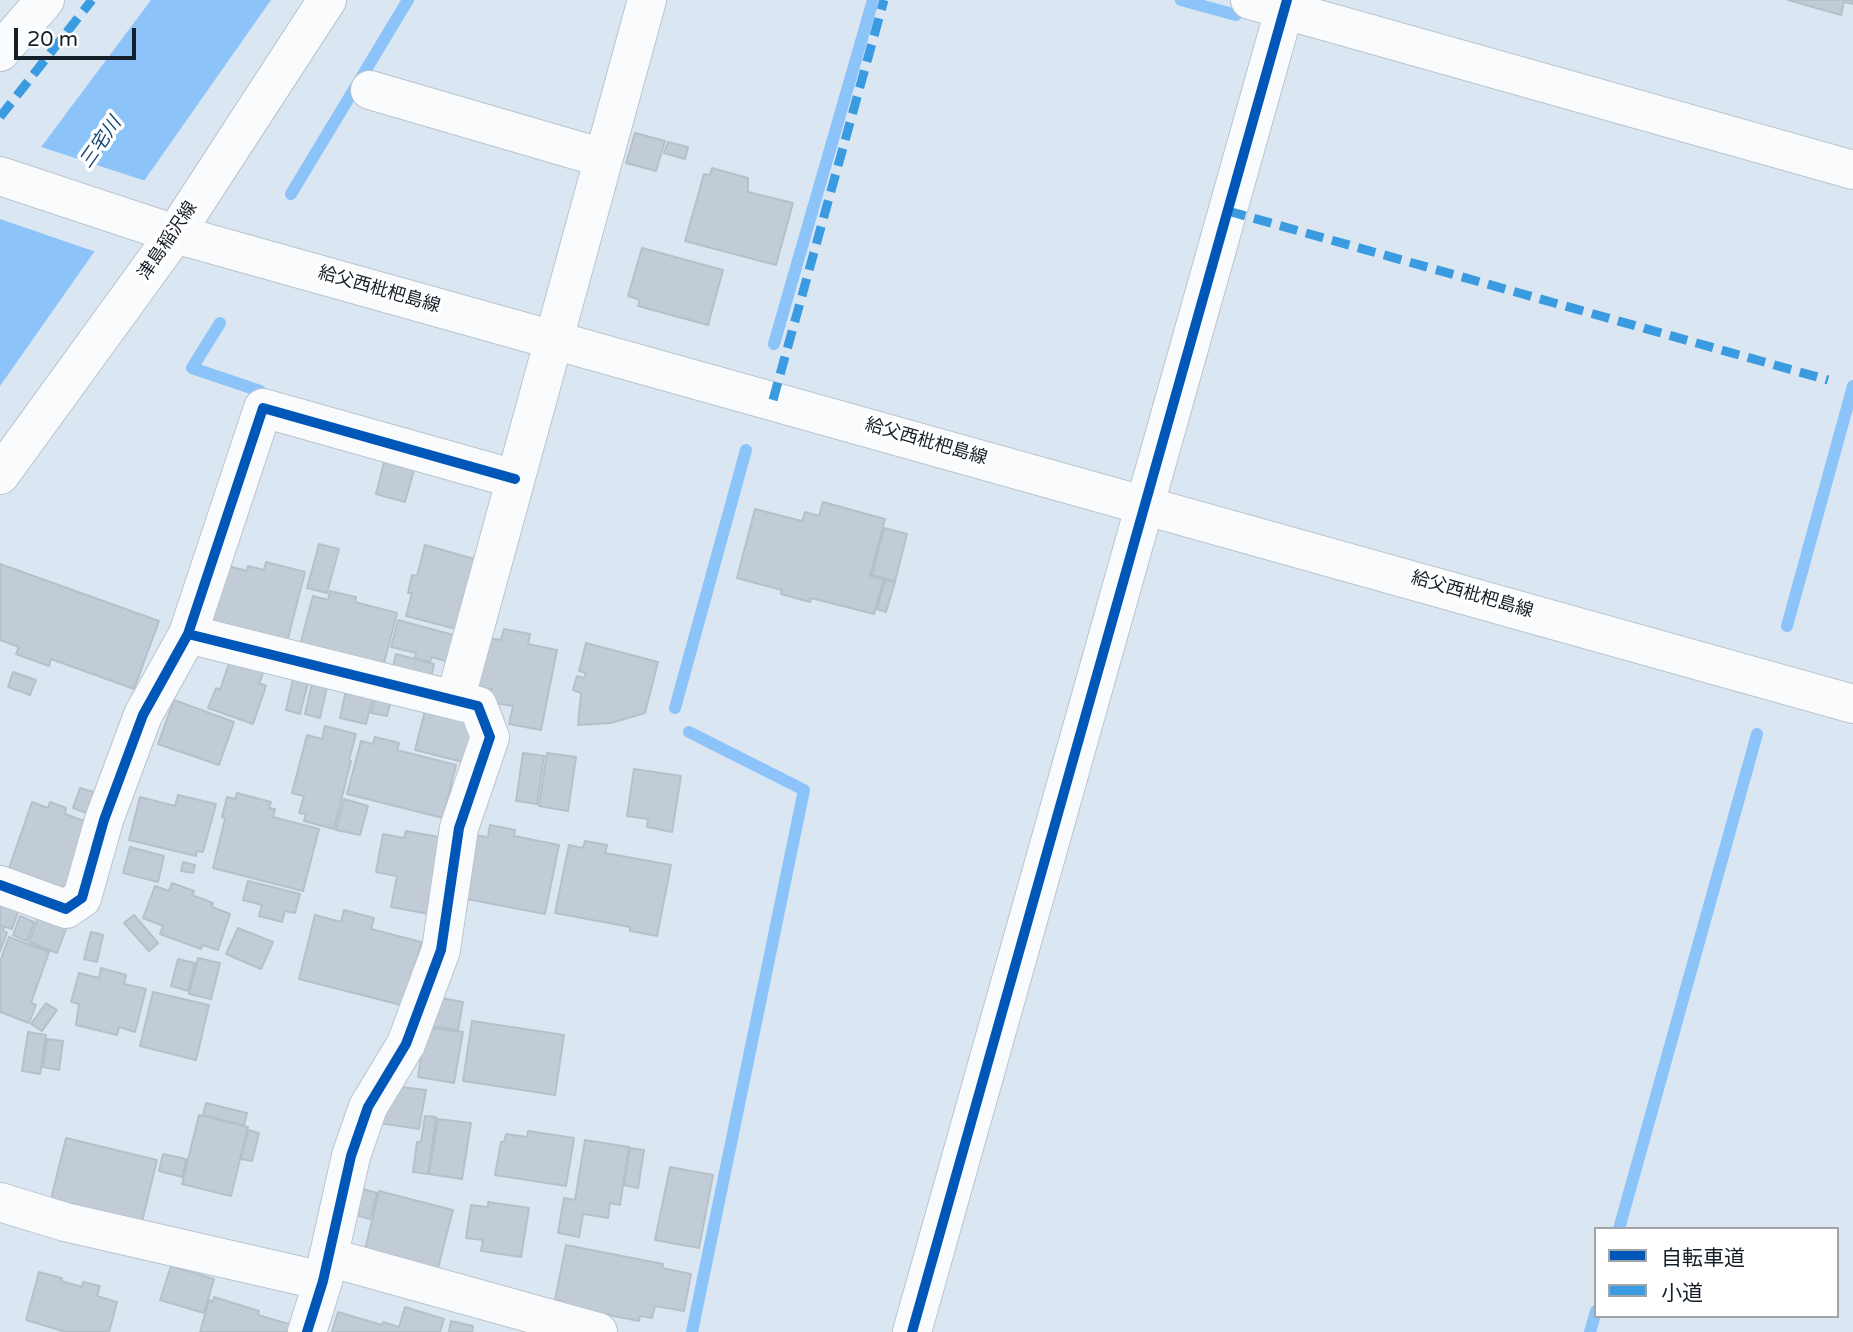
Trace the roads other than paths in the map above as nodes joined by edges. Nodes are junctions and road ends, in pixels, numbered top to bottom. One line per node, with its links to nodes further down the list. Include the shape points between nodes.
1 (327, 0): 10 (street, 津島稲沢線)
2 (647, 0): 7 (street)
3 (1274, 3): 8 (street); 14 (street)
4 (32, 4): 5 (street)
5 (0, 52)
6 (370, 90): 7 (street)
7 (603, 158): 11 (street)
8 (1853, 170)
9 (0, 176): 10 (street, 給父西枇杷島線)
10 (175, 233): 11 (street, 給父西枇杷島線); 12 (street, 津島稲沢線)
11 (553, 338): 13 (street); 14 (street, 給父西枇杷島線)
12 (0, 475)
13 (515, 479): 15 (street, via 263,408); 16 (street)
14 (1146, 504): 17 (street, 給父西枇杷島線); 23 (street)
15 (188, 634): 16 (street); 18 (street, via 143,715 104,820 82,898 66,909)
16 (455, 700): 20 (street, via 478,706 490,737 459,828 440,950 406,1044 368,1107 351,1156)
17 (1853, 704)
18 (0, 885)
19 (0, 1202): 20 (street, via 65,1222)
20 (325, 1269): 21 (street); 22 (street)
21 (307, 1332)
22 (598, 1332)
23 (912, 1332)

